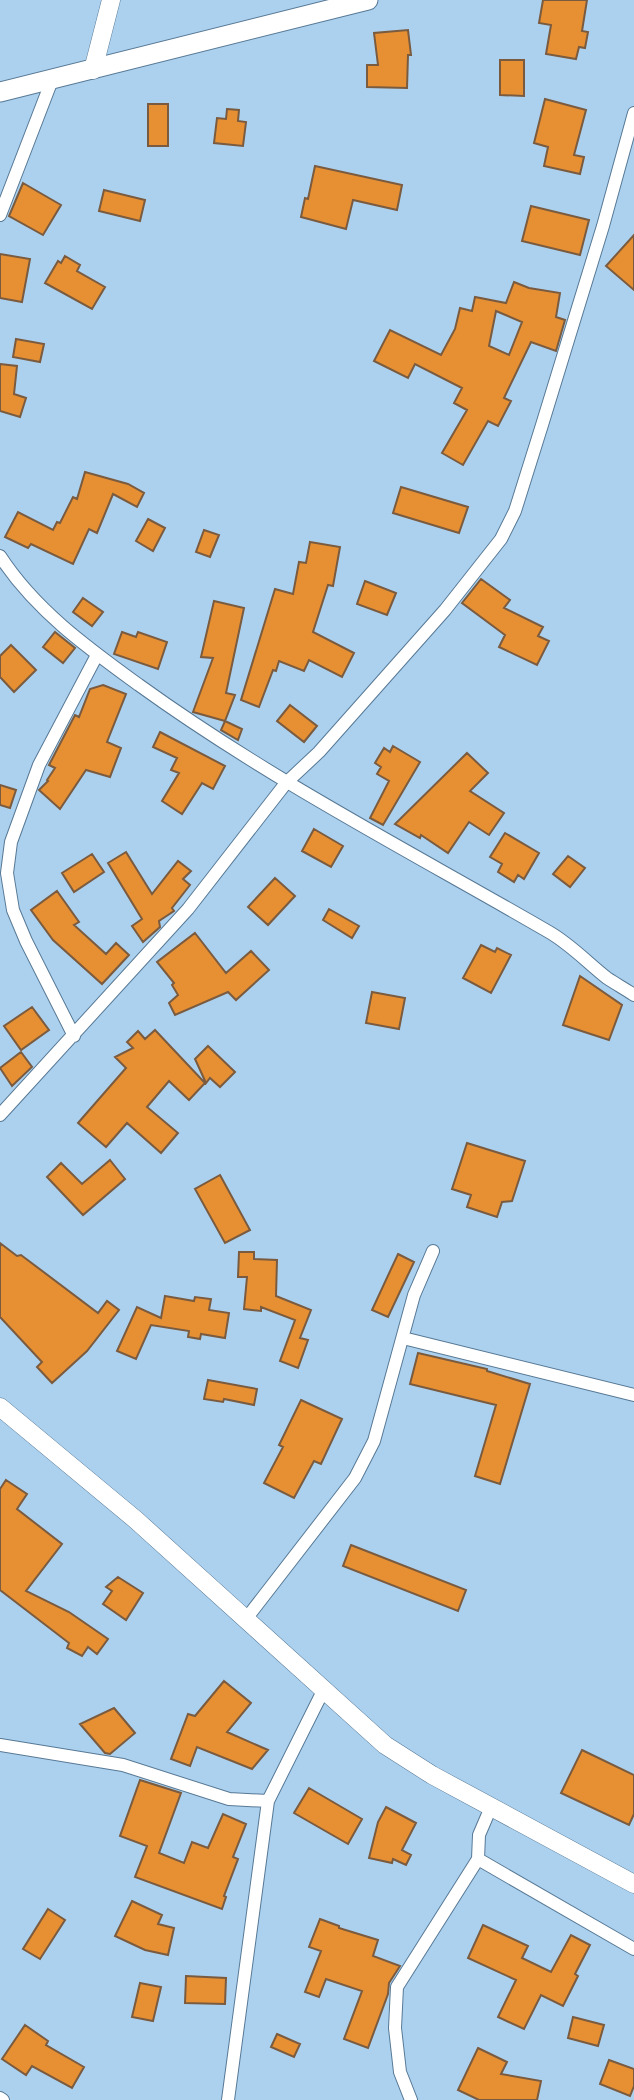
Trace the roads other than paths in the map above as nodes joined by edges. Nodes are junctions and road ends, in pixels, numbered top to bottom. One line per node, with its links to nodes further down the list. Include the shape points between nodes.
1 (111, 0): 3 (main road)
2 (368, 0): 3 (main road)
3 (93, 70): 4 (main road)
4 (52, 80): 5 (main road); 7 (street)
5 (0, 92)
6 (634, 113): 10 (street, via 515,511 500,539 437,620)
7 (0, 215)
8 (0, 556): 9 (street, via 37,603)
9 (97, 655): 10 (street, via 190,723); 12 (street, via 38,765 11,842 7,873 13,910)
10 (286, 783): 11 (street, via 558,937); 12 (street, via 188,909)
11 (634, 995)
12 (74, 1036): 13 (street)
13 (0, 1115)
14 (433, 1251): 15 (street, via 414,1295)
15 (403, 1338): 16 (street); 18 (street, via 374,1441 355,1478)
16 (634, 1395)
17 (0, 1406): 18 (main road)
18 (246, 1619): 19 (main road)
19 (323, 1691): 21 (street); 22 (main road, via 385,1745)
20 (0, 1745): 21 (street, via 123,1765 229,1800)
21 (268, 1801): 26 (street)
22 (491, 1807): 23 (street, via 480,1835); 24 (main road)
23 (478, 1859): 25 (street); 27 (street, via 397,1987 400,2072)
24 (634, 1884)
25 (634, 1949)
26 (228, 2100)
27 (411, 2100)

